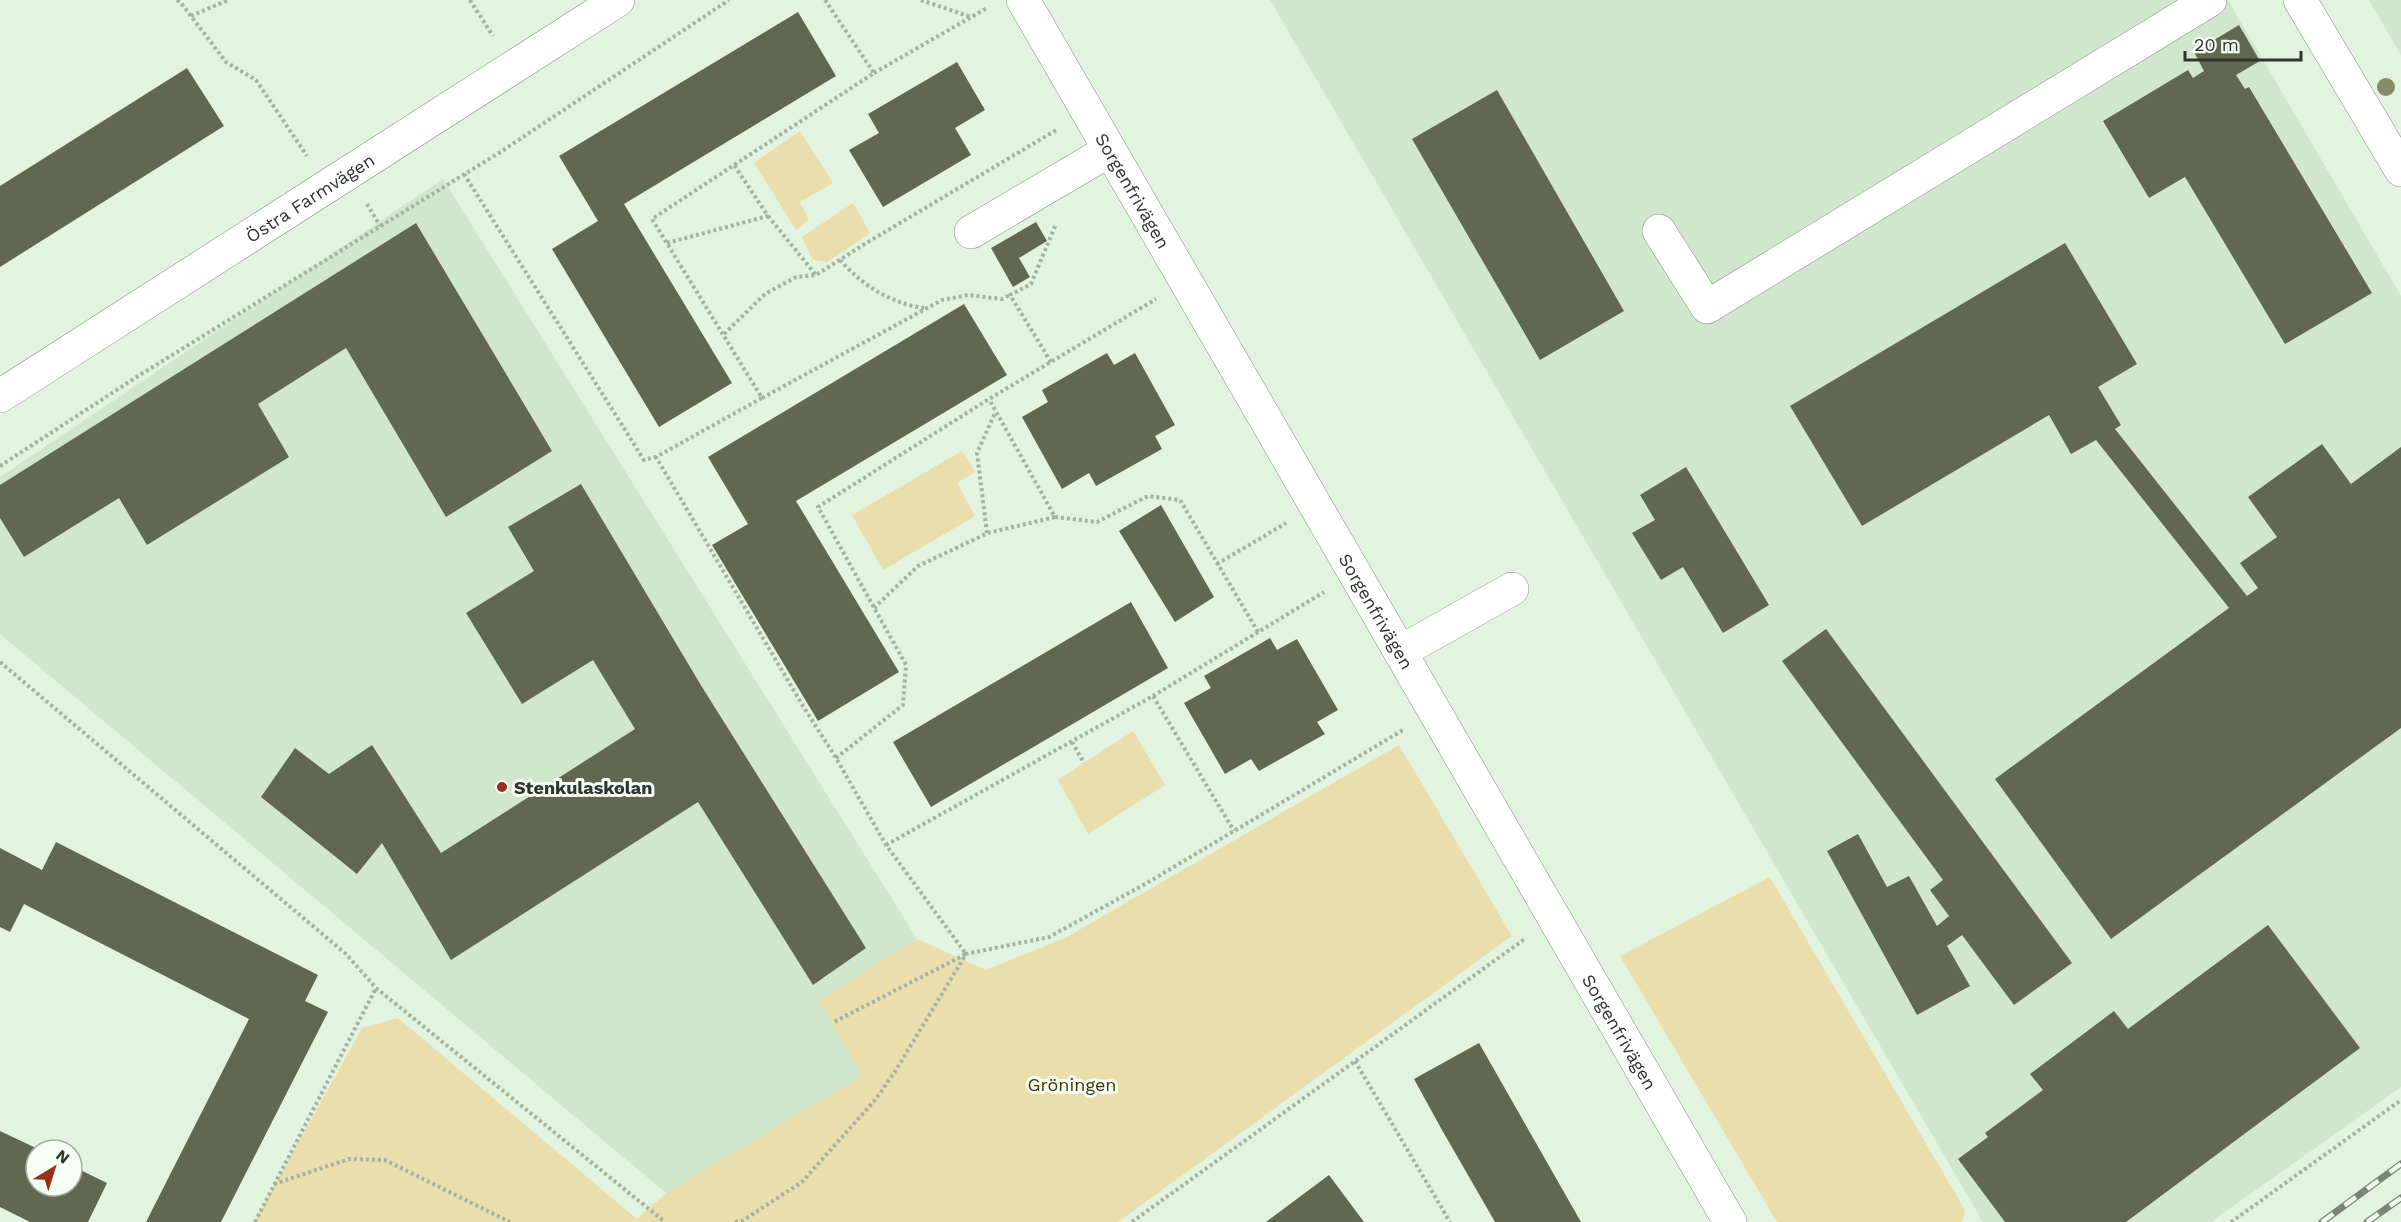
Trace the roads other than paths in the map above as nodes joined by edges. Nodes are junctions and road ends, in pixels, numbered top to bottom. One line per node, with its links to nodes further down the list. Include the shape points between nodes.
1 (618, 0): 9 (street, Östra Farmvägen)
2 (2210, 0): 7 (street, via 1707,307)
3 (2300, 0): 6 (street)
4 (1007, 2): 5 (street, Sorgenfrivägen, via 1088,111)
5 (1110, 150): 8 (street); 11 (street, Sorgenfrivägen)
6 (2401, 170)
7 (1659, 231)
8 (971, 232)
9 (0, 396)
10 (1512, 589): 11 (street)
11 (1400, 652): 12 (street, Sorgenfrivägen)
12 (1730, 1222)

